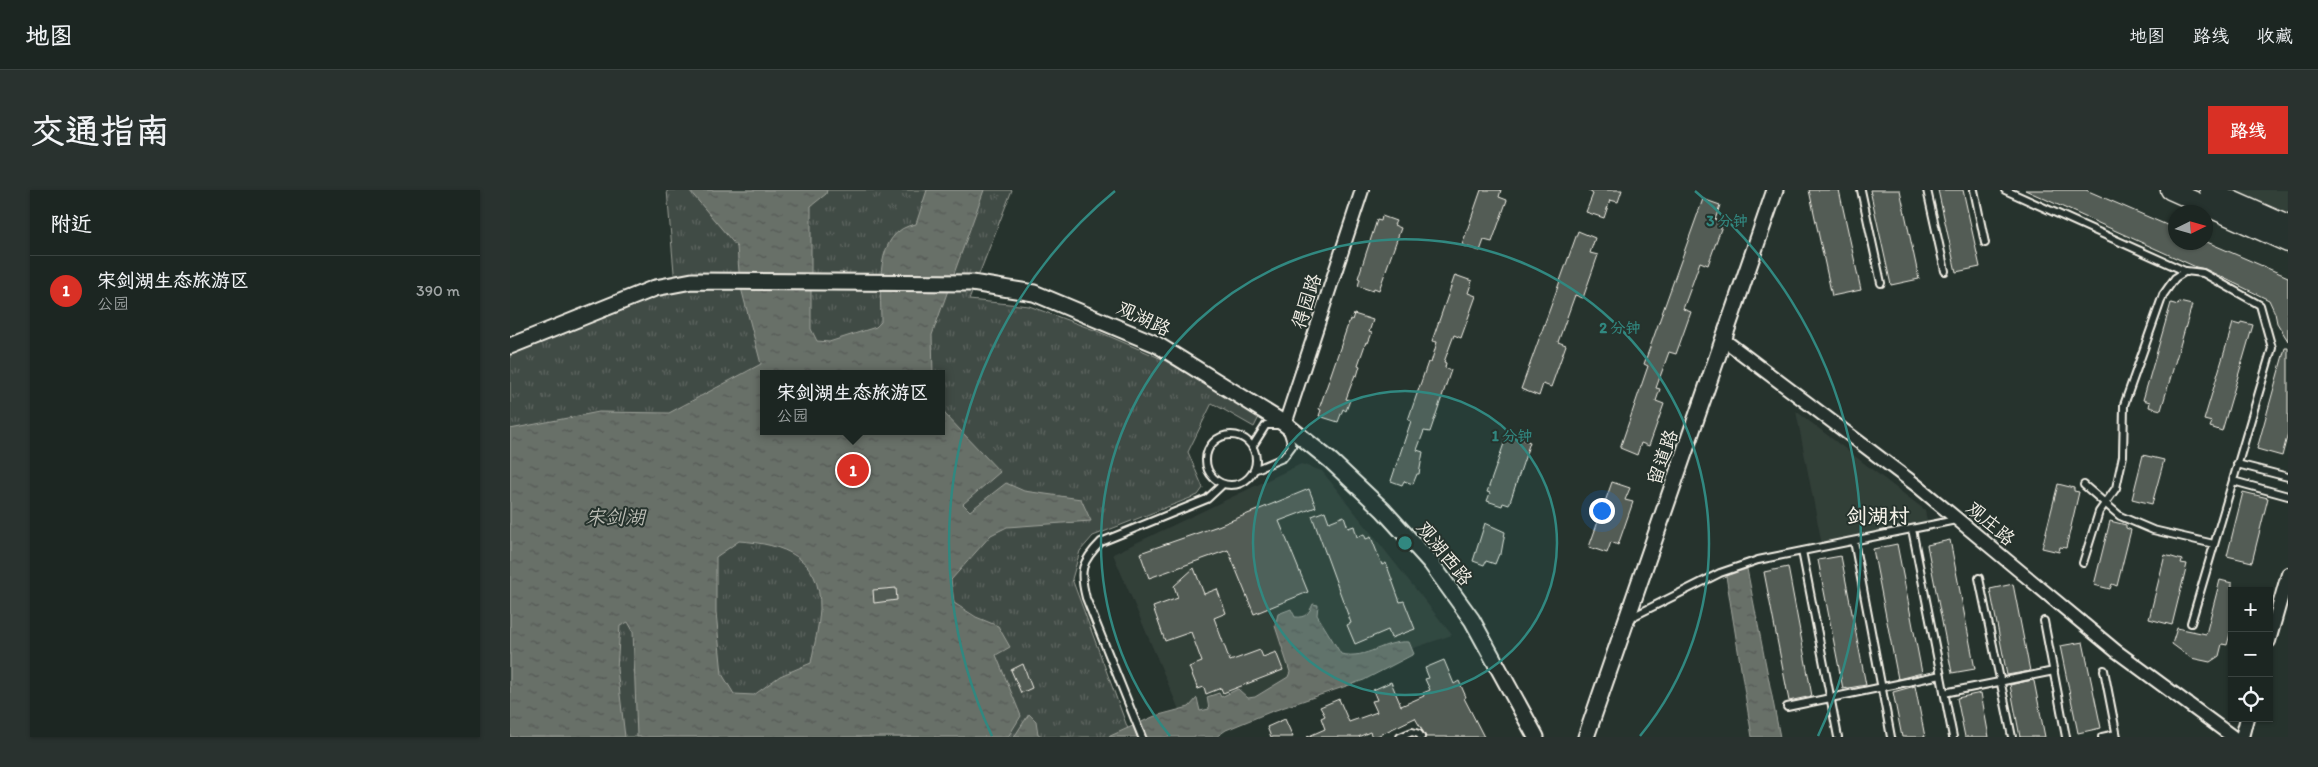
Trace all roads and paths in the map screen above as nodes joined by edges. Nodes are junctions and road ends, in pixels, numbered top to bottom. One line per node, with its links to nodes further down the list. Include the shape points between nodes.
1 (1362, 190): 17 (street, 得园路)
2 (1775, 190): 15 (street, 留道路)
3 (1862, 190): 14 (lane)
4 (1927, 190): 12 (lane)
5 (1974, 190): 10 (lane)
6 (2005, 190): 13 (lane)
7 (2170, 190): 11 (main road)
8 (2209, 190): 9 (main road)
9 (2288, 225)
10 (1985, 243)
11 (2288, 243)
12 (1945, 271)
13 (2187, 272): 19 (lane, via 2203,273 2260,305 2272,348); 26 (lane, via 2175,278 2163,295 2140,359 2124,405 2123,456 2116,488)
14 (1881, 283)
15 (1724, 340): 27 (street, 观庄路, via 1916,485); 35 (street, 留道路)
16 (510, 346): 17 (street, 观湖路, via 654,288 692,281 972,283 1034,293 1156,344)
17 (1286, 424): 18 (lane, via 1266,425); 20 (lane, via 1292,446 1283,458); 52 (street, 观湖西路, via 1383,510 1431,563 1472,620)
18 (1252, 447): 20 (lane); 23 (lane, via 1247,440 1232,435 1224,436 1211,445 1206,461 1208,469)
19 (2238, 464): 21 (lane); 22 (lane)
20 (1254, 470): 23 (lane, via 1242,482)
21 (2288, 477)
22 (2233, 481): 25 (lane); 30 (lane)
23 (1223, 484): 49 (lane, via 1207,498 1101,542 1089,554 1080,575 1086,598)
24 (2084, 485): 26 (lane)
25 (2288, 496)
26 (2105, 503): 30 (lane, via 2120,516 2153,530); 32 (lane, via 2099,512)
27 (1957, 520): 28 (lane); 60 (street, 观庄路, via 2116,651)
28 (1912, 529): 29 (lane); 41 (lane)
29 (1854, 540): 31 (lane); 43 (lane)
30 (2214, 544): 37 (lane)
31 (1802, 551): 35 (lane, via 1758,560 1720,573); 45 (lane)
32 (2083, 563)
33 (2288, 574): 38 (street)
34 (1979, 578): 42 (lane)
35 (1627, 619): 53 (street, 留道路)
36 (2044, 621): 40 (lane)
37 (2191, 623)
38 (2271, 632)
39 (2104, 670): 48 (lane)
40 (2054, 671): 42 (lane); 58 (lane)
41 (1941, 675): 43 (lane); 44 (lane)
42 (2000, 682): 44 (lane); 57 (lane)
43 (1882, 687): 45 (lane); 55 (lane)
44 (1944, 693): 56 (lane)
45 (1831, 698): 46 (lane); 54 (lane)
46 (1787, 707)
47 (2247, 722): 61 (street)
48 (2117, 735): 59 (lane)
49 (1142, 737)
50 (1400, 737): 51 (lane, via 1412,732)
51 (1421, 737)
52 (1536, 737)
53 (1586, 737)
54 (1838, 737)
55 (1891, 737)
56 (1953, 737)
57 (2012, 737)
58 (2066, 737)
59 (2102, 737)
60 (2233, 737)
61 (2242, 737)

